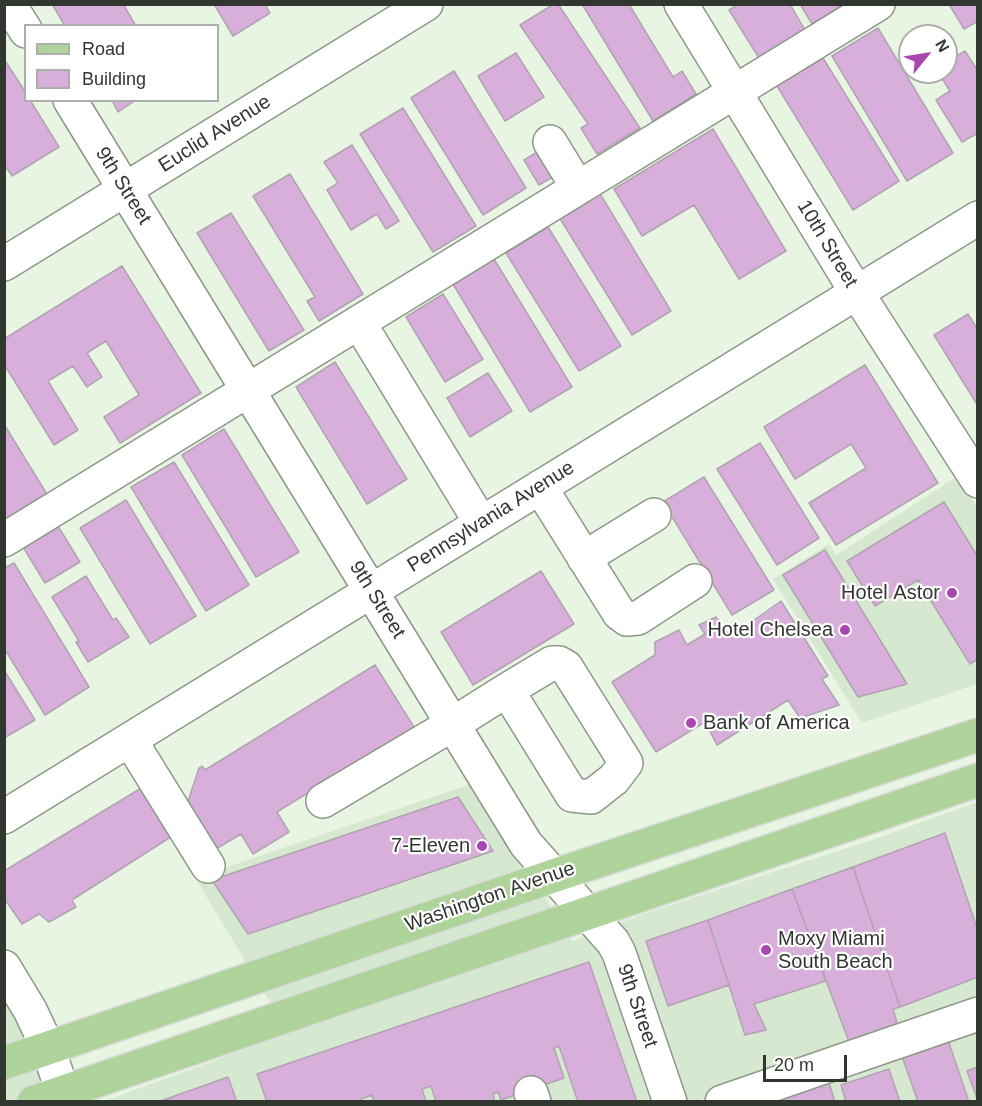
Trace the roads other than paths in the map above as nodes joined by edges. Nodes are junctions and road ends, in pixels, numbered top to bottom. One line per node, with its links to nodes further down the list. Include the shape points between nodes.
1 (9, 4): 5 (street)
2 (426, 4): 10 (street, Euclid Avenue)
3 (681, 4): 6 (street, 10th Street)
4 (878, 4): 6 (street)
5 (24, 28)
6 (735, 92): 9 (street); 13 (street, 10th Street)
7 (71, 102): 10 (street, 9th Street)
8 (550, 142): 9 (street)
9 (578, 188): 15 (street)
10 (126, 189): 12 (street, Euclid Avenue); 15 (street, 9th Street)
11 (978, 218): 13 (street, Pennsylvania Avenue)
12 (4, 264)
13 (857, 293): 16 (street, 10th Street); 17 (street, Pennsylvania Avenue)
14 (369, 339): 19 (street)
15 (247, 390): 20 (street); 23 (street, 9th Street)
16 (978, 481)
17 (540, 487): 19 (street, Pennsylvania Avenue); 21 (street)
18 (654, 515): 21 (street)
19 (481, 523): 23 (street, Pennsylvania Avenue)
20 (4, 540)
21 (584, 558): 22 (street, via 619,613 627,619 638,618)
22 (695, 581)
23 (371, 591): 25 (street, 9th Street); 27 (street, Pennsylvania Avenue)
24 (507, 690): 25 (street)
25 (453, 724): 29 (street); 32 (street, 9th Street, via 526,844)
26 (978, 735): 32 (main road, Washington Avenue)
27 (130, 740): 30 (street, Pennsylvania Avenue); 31 (street)
28 (978, 780): 33 (main road)
29 (323, 801)
30 (4, 816)
31 (208, 866)
32 (553, 876): 33 (street, 9th Street); 36 (main road, Washington Avenue)
33 (587, 912): 38 (main road); 39 (street, 9th Street, via 619,953)
34 (4, 967): 36 (street)
35 (978, 1014): 40 (street)
36 (48, 1048): 37 (main road, Washington Avenue); 38 (street)
37 (4, 1063)
38 (54, 1098)
39 (670, 1101)
40 (722, 1101)

